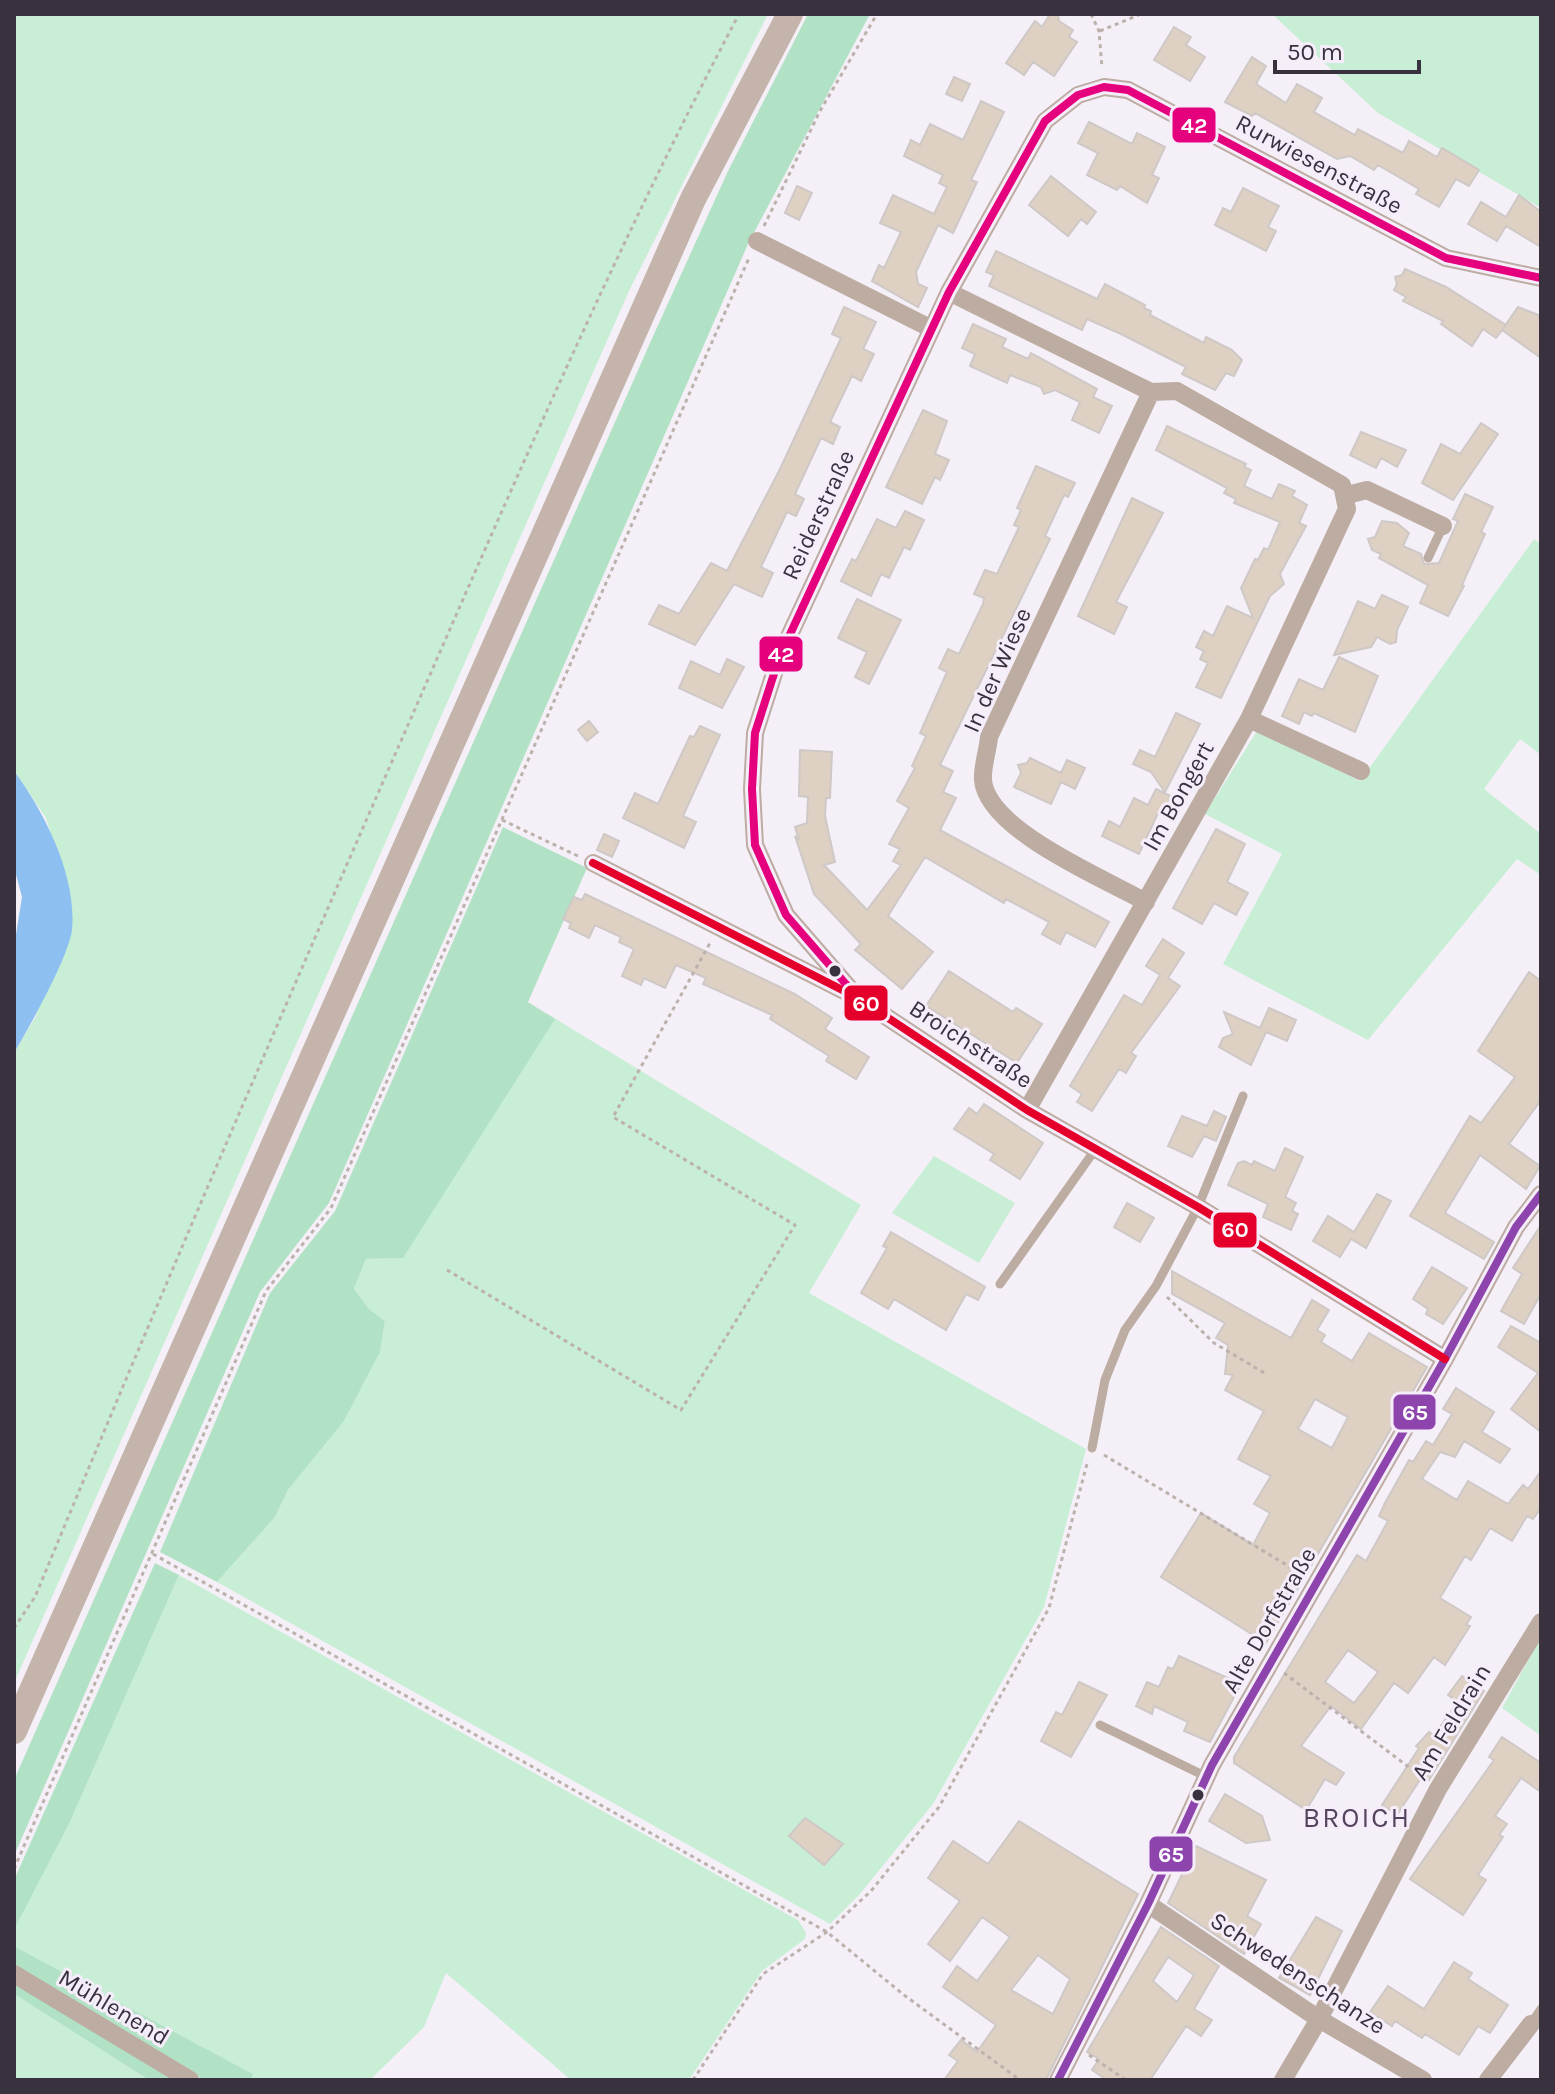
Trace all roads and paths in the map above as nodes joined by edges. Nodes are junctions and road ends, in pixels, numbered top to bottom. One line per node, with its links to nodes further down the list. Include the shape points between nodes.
1 (739, 14): 37 (path, via 671,143 531,445 169,1273 35,1597)
2 (790, 14): 40 (main road, via 693,199)
3 (877, 14): 8 (path, via 820,111)
4 (1091, 14): 6 (path)
5 (1141, 14): 6 (path)
6 (1099, 31): 7 (path)
7 (1104, 87): 9 (street, Rurwiesenstraße, via 1128,90 1446,258); 10 (street, Reiderstraße, via 1078,95 1045,121)
8 (757, 241): 11 (street); 18 (path)
9 (1541, 278)
10 (949, 292): 11 (street, Reiderstraße); 12 (street)
11 (932, 329): 22 (street, Reiderstraße, via 779,658 755,733 755,845 786,915)
12 (1151, 392): 13 (street, via 1177,391 1342,485); 20 (street, In der Wiese, via 989,737 983,780 992,806 1018,830)
13 (1347, 495): 14 (street, via 1367,490); 16 (street, Im Bongert, via 1347,509)
14 (1443, 526): 15 (lane)
15 (1428, 558)
16 (1249, 719): 17 (street); 20 (street, Im Bongert)
17 (1361, 771)
18 (501, 820): 19 (path); 34 (path, via 331,1208 266,1291)
19 (593, 863): 21 (street, Broichstraße)
20 (1146, 902): 24 (street, Im Bongert)
21 (718, 929): 22 (street, Broichstraße); 28 (path, via 613,1117 795,1225 681,1410)
22 (858, 998): 24 (street, Broichstraße)
23 (1243, 1096): 27 (lane)
24 (1027, 1110): 25 (street, Broichstraße)
25 (1097, 1147): 27 (street, Broichstraße); 29 (lane)
26 (1541, 1194): 31 (street, Alte Dorfstraße, via 1516,1227)
27 (1198, 1207): 30 (lane); 31 (street, Broichstraße)
28 (447, 1270)
29 (1000, 1284)
30 (1156, 1286): 32 (path, via 1214,1343); 33 (lane, via 1125,1330 1105,1380)
31 (1445, 1359): 35 (street, Alte Dorfstraße)
32 (1266, 1374)
33 (1092, 1448): 35 (path); 45 (path, via 1042,1621 939,1807 871,1891)
34 (153, 1553): 43 (path); 45 (path)
35 (1318, 1584): 38 (street, Alte Dorfstraße)
36 (1541, 1622): 42 (street, Am Feldrain)
37 (14, 1628)
38 (1272, 1664): 41 (street, Alte Dorfstraße); 42 (path)
39 (1100, 1725): 41 (lane)
40 (14, 1731)
41 (1207, 1777): 44 (street, Alte Dorfstraße)
42 (1438, 1789): 48 (street, Am Feldrain)
43 (14, 1869)
44 (1148, 1904): 48 (street, Schwedenschanze); 49 (street, Alte Dorfstraße)
45 (827, 1932): 51 (path, via 763,1974); 52 (path)
46 (14, 1974): 50 (street, Mühlenend)
47 (1536, 2017): 57 (street)
48 (1319, 2019): 55 (street, Am Feldrain); 56 (street, Schwedenschanze)
49 (1075, 2046): 53 (street, Alte Dorfstraße); 54 (path)
50 (190, 2080)
51 (693, 2080)
52 (1020, 2080)
53 (1058, 2080)
54 (1126, 2080)
55 (1283, 2080)
56 (1423, 2080)
57 (1488, 2080)

